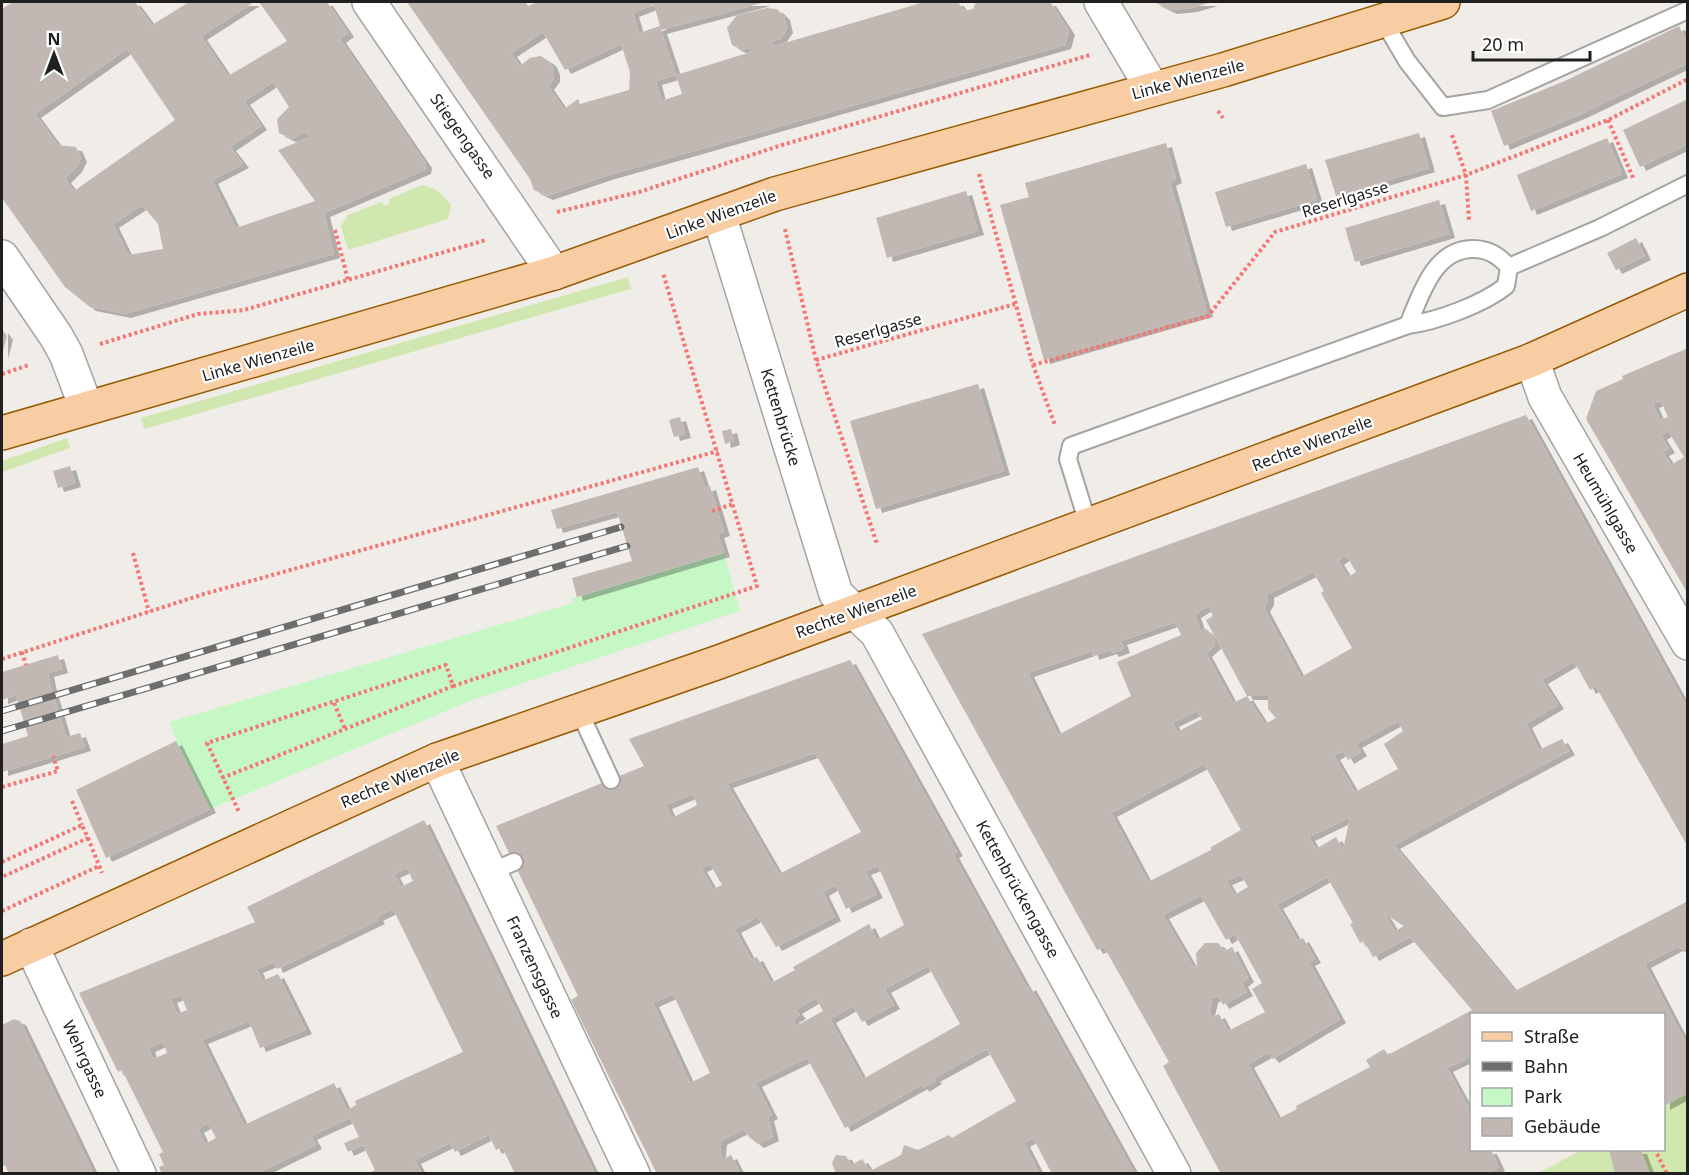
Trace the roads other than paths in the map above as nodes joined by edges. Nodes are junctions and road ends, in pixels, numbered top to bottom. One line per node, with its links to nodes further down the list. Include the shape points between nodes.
1 (369, 2): 11 (street, Stiegengasse)
2 (1101, 2): 6 (street)
3 (1443, 2): 5 (main road, Linke Wienzeile)
4 (1688, 10): 5 (lane, via 1488,100 1443,107 1407,61)
5 (1384, 22): 6 (main road, Linke Wienzeile)
6 (1152, 88): 8 (main road, Linke Wienzeile, via 775,194)
7 (1688, 184): 10 (lane)
8 (719, 214): 11 (main road, Linke Wienzeile); 18 (street, Kettenbrücke, via 831,582 836,594)
9 (2, 257): 15 (street, via 66,354)
10 (1509, 267): 13 (lane, via 1506,286 1494,295 1424,323); 13 (lane, via 1499,256 1482,249 1461,249 1443,257)
11 (554, 273): 15 (main road, Linke Wienzeile)
12 (1688, 290): 14 (main road, Rechte Wienzeile)
13 (1408, 325): 17 (lane, via 1071,446 1068,459)
14 (1532, 360): 17 (main road, Rechte Wienzeile); 19 (street, Heumühlgasse, via 1545,397)
15 (86, 407): 16 (main road, Linke Wienzeile)
16 (2, 433)
17 (1089, 527): 18 (main road, Rechte Wienzeile)
18 (853, 612): 20 (main road, Rechte Wienzeile); 27 (street, Kettenbrückengasse, via 884,644)
19 (1688, 643)
20 (579, 711): 21 (main road, Rechte Wienzeile); 22 (lane)
21 (437, 760): 23 (main road, Rechte Wienzeile); 26 (street, Franzensgasse, via 502,867)
22 (610, 780)
23 (31, 945): 24 (main road, Rechte Wienzeile); 25 (street, Wehrgasse)
24 (2, 959)
25 (139, 1173)
26 (633, 1173)
27 (1174, 1173)

